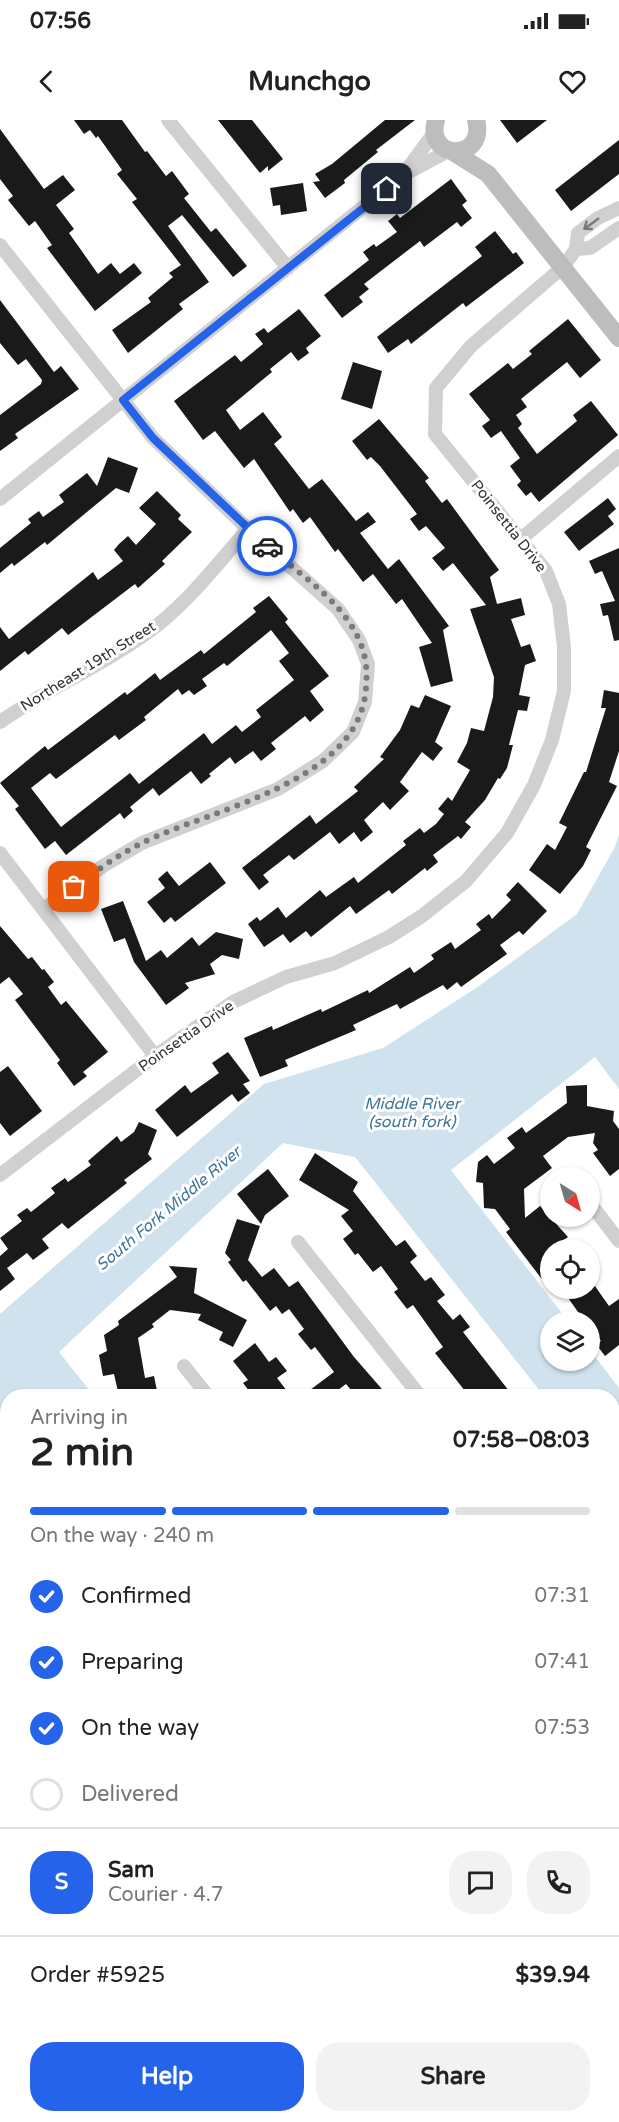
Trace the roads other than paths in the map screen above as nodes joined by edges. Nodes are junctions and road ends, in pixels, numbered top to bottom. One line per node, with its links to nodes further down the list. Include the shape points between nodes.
1 (168, 120): 12 (street)
2 (433, 125): 4 (street, via 436,141); 6 (street)
3 (478, 126): 4 (street, via 468,148); 5 (street)
4 (450, 151): 5 (street); 6 (street)
5 (488, 174): 11 (street)
6 (403, 176): 12 (street)
7 (619, 208): 10 (street, one-way to 10, via 578,233)
8 (619, 228): 10 (street, via 590,248)
9 (0, 245): 14 (street)
10 (576, 249): 11 (street)
11 (563, 267): 13 (street); 18 (street, Poinsettia Drive, via 471,346 436,388 435,434)
12 (288, 268): 14 (street)
13 (619, 338)
14 (123, 400): 16 (street); 17 (street, via 153,438)
15 (619, 456): 18 (street)
16 (0, 499)
17 (248, 530): 19 (street, Northeast 19th Street, via 159,624); 21 (street, via 338,609 359,640 368,664 365,702 352,732 323,761 278,789 142,843)
18 (522, 538): 22 (street, Poinsettia Drive, via 546,571 559,604 564,691 548,752 507,833 466,881 389,937 335,963 286,977 233,1002)
19 (0, 722)
20 (0, 853): 21 (street)
21 (44, 909): 22 (street)
22 (155, 1056): 23 (street, Poinsettia Drive)
23 (0, 1175)
24 (600, 1216): 25 (street)
25 (619, 1241)
26 (298, 1242): 29 (street)
27 (184, 1366): 28 (street)
28 (202, 1389)
29 (414, 1389)

